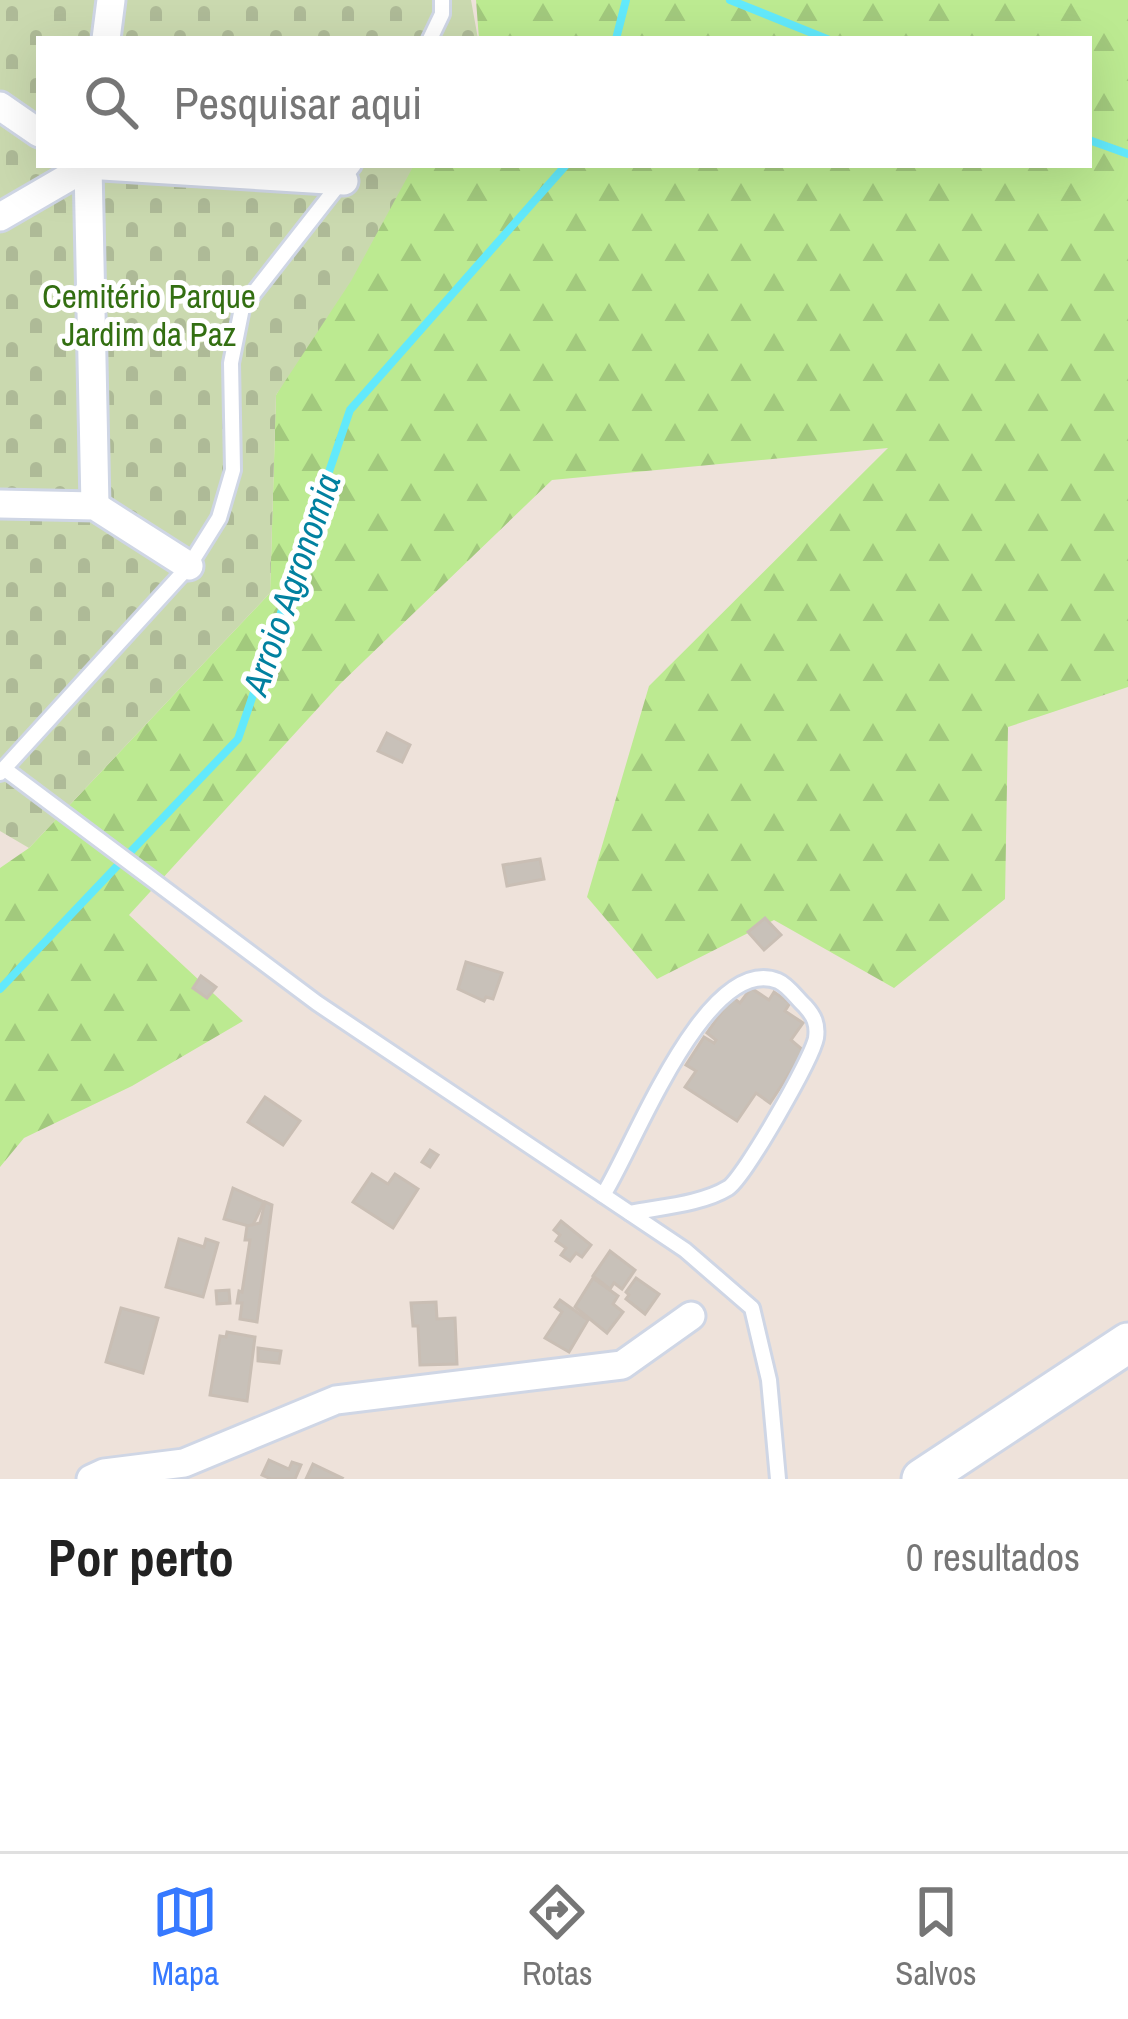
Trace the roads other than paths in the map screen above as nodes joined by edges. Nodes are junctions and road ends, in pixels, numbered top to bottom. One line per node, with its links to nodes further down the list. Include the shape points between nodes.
1 (111, 0): 3 (street)
2 (442, 0): 4 (lane)
3 (106, 36)
4 (431, 36)
5 (0, 106): 6 (street)
6 (36, 131)
7 (85, 168): 11 (street)
8 (88, 168): 13 (street)
9 (163, 168): 10 (street)
10 (349, 173): 14 (lane, via 242,308 231,363 233,470 219,518)
11 (0, 217)
12 (0, 505): 13 (street)
13 (95, 506): 14 (street)
14 (189, 566): 15 (lane)
15 (3, 771): 16 (lane, via 317,1004)
16 (603, 1195): 17 (lane); 17 (lane, via 664,1076 728,988 757,978 780,982 814,1016 817,1034 736,1182)
17 (631, 1213): 21 (lane, via 752,1308)
18 (691, 1316): 20 (street, via 622,1365 336,1400 184,1463)
19 (1128, 1343): 22 (street)
20 (91, 1479)
21 (778, 1479)
22 (922, 1479)

